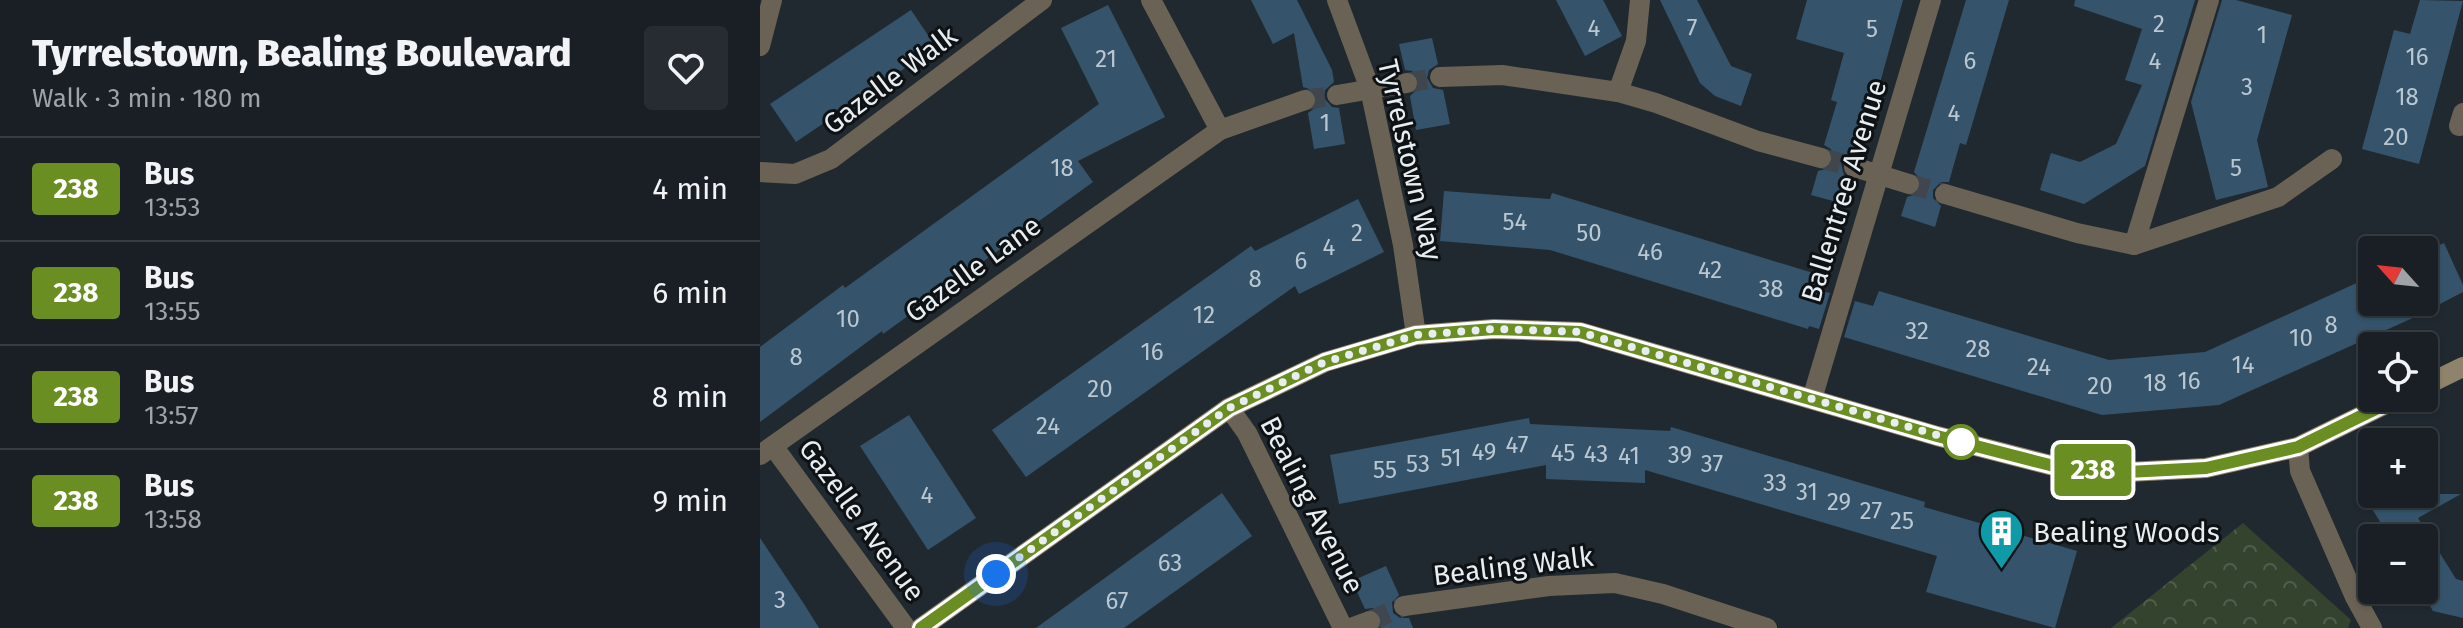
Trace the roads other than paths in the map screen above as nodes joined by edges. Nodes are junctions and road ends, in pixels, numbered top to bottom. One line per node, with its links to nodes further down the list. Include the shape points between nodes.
1 (772, 0): 8 (street)
2 (1042, 0): 19 (street, Gazelle Walk, via 831,159 795,174)
3 (1151, 0): 15 (street)
4 (1337, 0): 11 (street, Tyrrelstown Way)
5 (1640, 0): 12 (street, via 1636,41)
6 (1931, 0): 20 (street, Ballentree Avenue)
7 (2209, 0): 23 (street)
8 (760, 46)
9 (1440, 77): 12 (street, via 1502,75)
10 (1407, 83): 11 (street)
11 (1370, 89): 13 (street); 24 (street, Tyrrelstown Way)
12 (1618, 92): 16 (street)
13 (1337, 95)
14 (1305, 100): 15 (street, Gazelle Lane)
15 (1220, 130): 31 (street, Gazelle Lane)
16 (1821, 158)
17 (2332, 159): 23 (street, via 2278,197)
18 (1854, 167): 20 (street)
19 (760, 172)
20 (1879, 175): 21 (street); 27 (street, Ballentree Avenue)
21 (1909, 184)
22 (1945, 194): 23 (street)
23 (2134, 245)
24 (1416, 335): 27 (street, via 1494,329 1580,332); 28 (street, via 1325,362)
25 (2463, 367): 26 (street)
26 (2438, 379)
27 (1812, 399): 30 (street, via 2058,467 2127,472 2206,468)
28 (1229, 408): 35 (street); 36 (street, Bealing Avenue, via 1247,433)
29 (2369, 412): 30 (street)
30 (2298, 447): 38 (street, via 2300,471)
31 (767, 450): 34 (street, Gazelle Avenue)
32 (1404, 606): 33 (street, Bealing Walk, via 1549,586 1615,583 1663,594)
33 (1717, 621): 37 (street, Bealing Walk)
34 (906, 628)
35 (921, 628)
36 (1343, 628)
37 (1767, 628)
38 (2372, 628)

